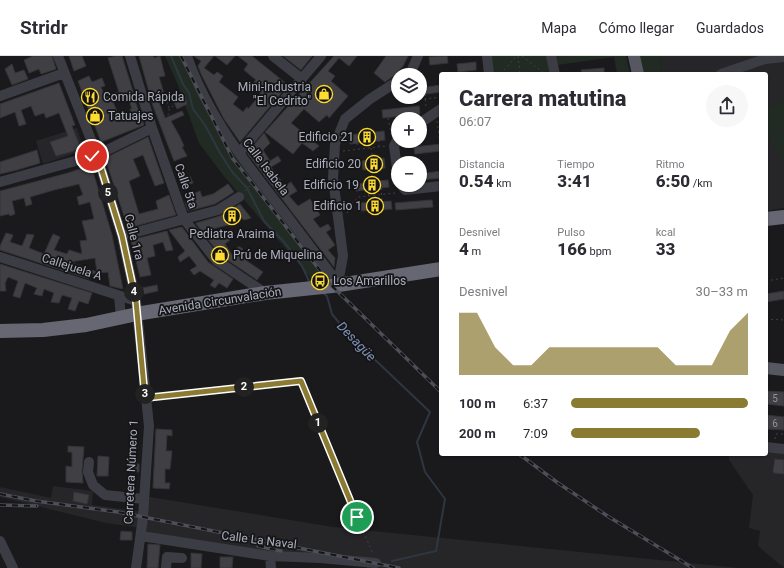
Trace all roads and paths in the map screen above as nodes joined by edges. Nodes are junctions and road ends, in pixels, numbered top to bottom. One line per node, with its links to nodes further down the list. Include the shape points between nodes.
1 (58, 56): 22 (street, Calle 1ra)
2 (130, 56): 36 (street, Calle 5ta)
3 (187, 56): 46 (street, Calle Isabela, via 195,80 228,138)
4 (273, 56): 23 (street)
5 (321, 56): 23 (street)
6 (418, 56): 14 (street)
7 (487, 56): 15 (street)
8 (516, 56): 16 (path)
9 (518, 56): 17 (path)
10 (522, 56): 18 (path)
11 (552, 56): 19 (street)
12 (634, 56): 20 (main road)
13 (784, 56): 21 (street, via 765,59)
14 (413, 68)
15 (489, 72)
16 (503, 72)
17 (520, 72)
18 (542, 72)
19 (555, 72)
20 (638, 72)
21 (727, 72)
22 (64, 73): 27 (street); 47 (street, Calle 1ra)
23 (302, 79): 46 (street)
24 (391, 85): 25 (street)
25 (388, 87): 26 (path); 64 (street, via 345,119 335,144 333,178)
26 (391, 91)
27 (0, 96)
28 (439, 97): 29 (path)
29 (427, 99)
30 (173, 100): 33 (path, via 167,103)
31 (427, 102): 34 (path)
32 (175, 105): 33 (path)
33 (169, 108): 36 (path, via 169,114 155,119)
34 (431, 115): 39 (path)
35 (388, 118): 37 (path)
36 (151, 125): 47 (street); 62 (street, Calle 5ta)
37 (391, 127)
38 (379, 140): 42 (path)
39 (439, 141)
40 (356, 143): 44 (path)
41 (391, 143): 42 (path)
42 (379, 147): 43 (path)
43 (371, 148): 44 (path); 48 (path)
44 (357, 149): 45 (path)
45 (352, 150)
46 (240, 152): 49 (street, Calle Isabela)
47 (97, 155): 50 (street); 65 (street, Calle 1ra)
48 (373, 159)
49 (259, 181): 58 (path, via 247,188); 70 (street, Calle Isabela)
50 (0, 182)
51 (439, 186): 52 (street)
52 (427, 187)
53 (381, 188): 56 (path)
54 (368, 189): 57 (path)
55 (401, 192): 56 (path)
56 (382, 195): 57 (path); 59 (path)
57 (369, 196): 60 (path); 64 (path, via 359,197 350,206)
58 (239, 197): 62 (street, via 218,210)
59 (382, 201)
60 (369, 202)
61 (784, 217): 63 (highway)
62 (184, 218): 65 (street); 71 (street, Calle 5ta, via 216,260)
63 (768, 219)
64 (340, 228): 70 (street, via 343,256)
65 (122, 236): 73 (street, Calle 1ra)
66 (0, 257): 72 (street, Callejuela A)
67 (439, 269): 70 (highway, Avenida Circunvalación)
68 (784, 278): 69 (path)
69 (768, 281)
70 (338, 284): 71 (highway, Avenida Circunvalación)
71 (265, 293): 73 (highway, Avenida Circunvalación)
72 (119, 296): 73 (street, Callejuela A); 74 (street)
73 (137, 308): 74 (highway, Avenida Circunvalación); 80 (street, Carretera Número 1)
74 (121, 317): 77 (highway, Avenida Circunvalación, via 43,330)
75 (768, 319): 76 (path)
76 (784, 320)
77 (0, 331)
78 (768, 368): 79 (main road)
79 (784, 370)
80 (145, 398): 84 (street, Carretera Número 1, via 148,426); 89 (path, via 301,381)
81 (784, 434): 82 (path, via 776,434)
82 (775, 448)
83 (89, 462): 84 (street, via 88,472 93,485 106,496)
84 (144, 499): 85 (street, Carretera Número 1)
85 (140, 536): 87 (street, Calle La Naval); 91 (street, Carretera Número 1)
86 (0, 541): 90 (street)
87 (270, 556): 89 (street, Calle La Naval); 93 (street)
88 (182, 558): 92 (street, via 167,557)
89 (376, 563)
90 (13, 568)
91 (136, 568)
92 (166, 568)
93 (270, 568)

